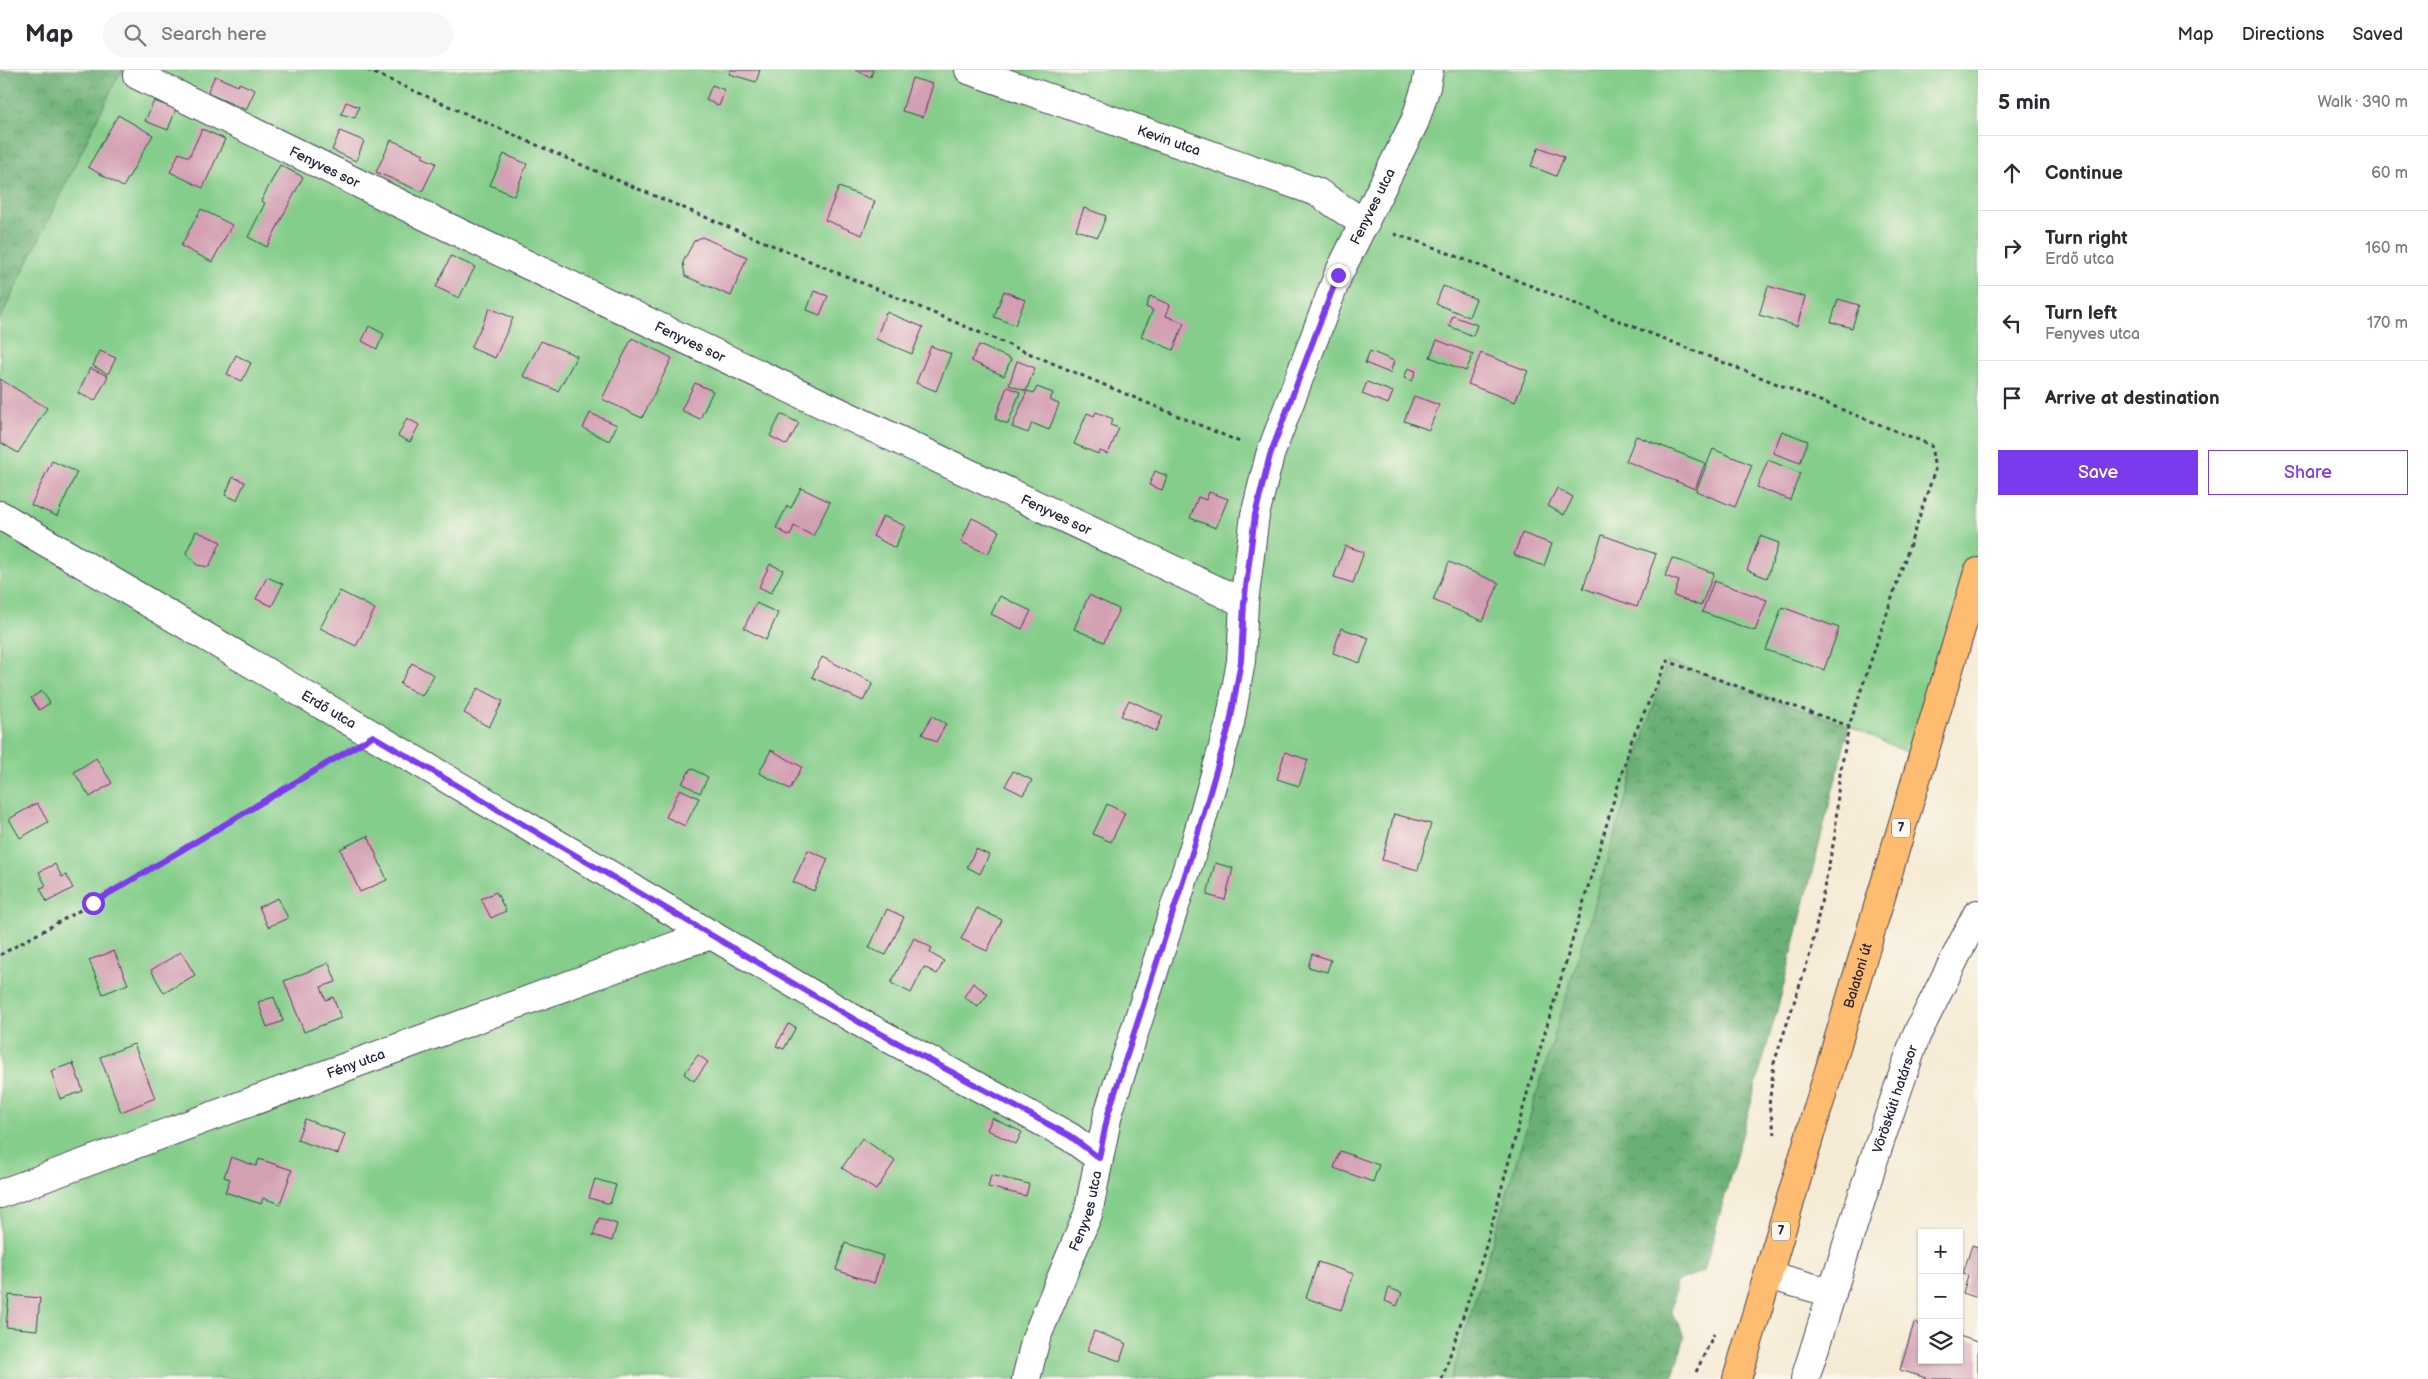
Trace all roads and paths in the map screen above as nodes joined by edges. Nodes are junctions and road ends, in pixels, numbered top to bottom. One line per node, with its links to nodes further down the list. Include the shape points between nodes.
1 (367, 70): 6 (path, via 591,169)
2 (969, 70): 5 (street, Kevin utca, via 1317,192)
3 (1429, 70): 5 (street, Fenyves utca, via 1415,121)
4 (137, 75): 9 (street, Fenyves sor, via 460,233)
5 (1365, 224): 6 (street, Fenyves utca, via 1338,275); 10 (path, via 1428,245 1931,445 1935,470)
6 (1270, 455): 9 (street, Fenyves utca, via 1255,515)
7 (0, 516): 11 (street, Erdő utca)
8 (1978, 572): 16 (main road, Balatoni út / 7)
9 (1244, 603): 15 (street, Fenyves utca, via 1241,661 1230,723 1193,850 1108,1114)
10 (1849, 726): 16 (path, via 1839,780 1833,845 1811,951 1774,1063 1769,1106 1779,1152); 20 (path, via 1667,661 1630,742 1484,1253)
11 (373, 736): 13 (street, Erdő utca); 14 (path)
12 (1977, 914): 19 (street, Vöröskúti határsor, via 1916,1036)
13 (712, 935): 15 (street, Erdő utca, via 859,1022 1070,1136); 17 (street, Fény utca)
14 (0, 955)
15 (1099, 1158): 21 (street, Fenyves utca, via 1088,1214 1036,1338)
16 (1796, 1180): 18 (main road, Balatoni út / 7)
17 (0, 1194)
18 (1768, 1275): 19 (street); 22 (main road, Balatoni út / 7)
19 (1832, 1293): 23 (street, Vöröskúti határsor)
20 (1442, 1378)
21 (1026, 1379)
22 (1737, 1379)
23 (1806, 1379)

